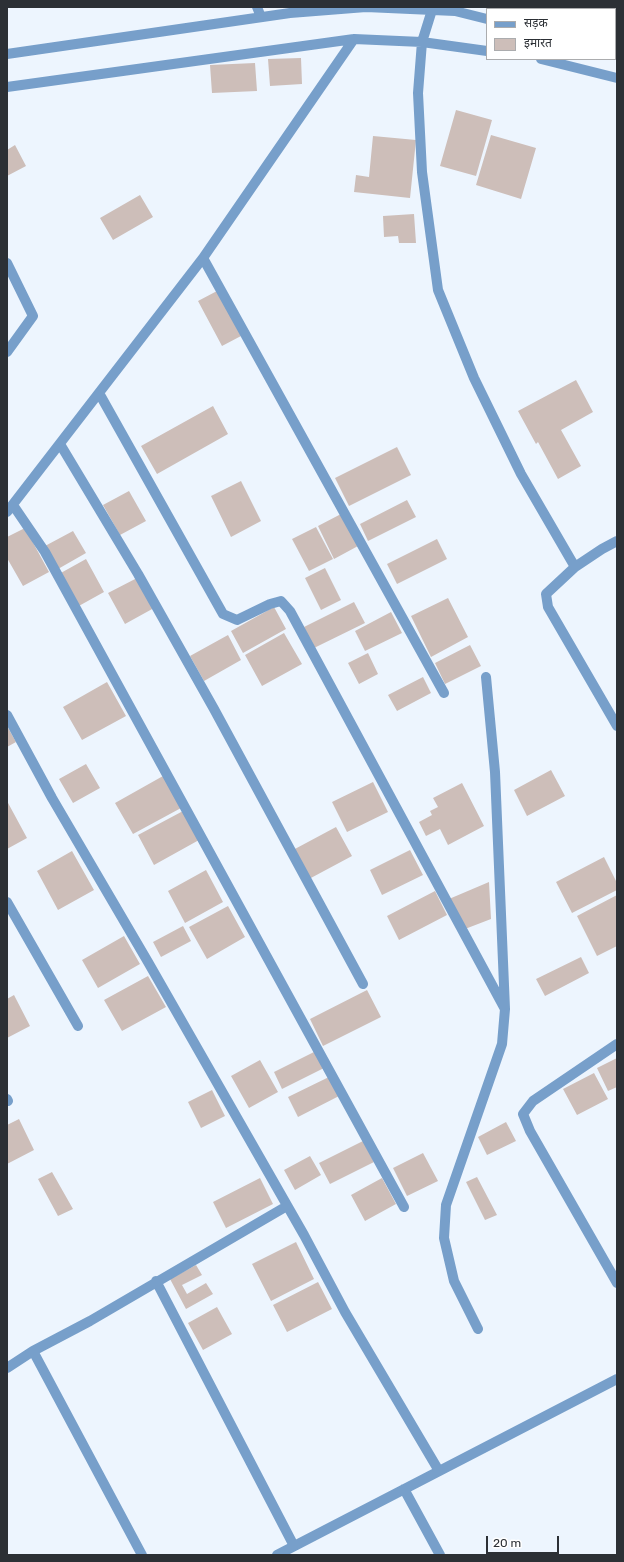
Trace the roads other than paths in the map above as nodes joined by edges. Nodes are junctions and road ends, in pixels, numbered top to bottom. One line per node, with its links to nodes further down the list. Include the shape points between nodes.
1 (257, 7): 3 (street)
2 (432, 10): 3 (street, via 366,7); 4 (street); 6 (street)
3 (261, 17): 8 (street)
4 (486, 19)
5 (354, 38): 6 (street); 11 (street); 12 (street)
6 (422, 42): 7 (street); 19 (street, via 418,93 422,172 438,290 474,378 521,474)
7 (486, 52)
8 (7, 54)
9 (545, 60): 10 (street)
10 (617, 78)
11 (7, 86)
12 (203, 258): 15 (street); 21 (street)
13 (7, 263): 14 (street, via 33,316)
14 (7, 352)
15 (99, 393): 16 (street); 26 (street, via 223,614 237,620 281,601 290,611)
16 (60, 444): 17 (street); 25 (street, via 199,682)
17 (10, 508): 30 (street, via 45,552)
18 (617, 541): 19 (street)
19 (575, 567): 23 (street, via 546,594 548,607)
20 (486, 677): 26 (street, via 495,772)
21 (444, 693)
22 (7, 715): 29 (street, via 52,798)
23 (617, 726)
24 (7, 902): 27 (street)
25 (363, 984)
26 (505, 1009): 33 (street, via 502,1044 446,1205 444,1238 454,1281)
27 (78, 1026)
28 (617, 1044): 32 (street, via 533,1101 523,1114 530,1131)
29 (287, 1206): 31 (street); 37 (street, via 345,1312)
30 (404, 1207)
31 (156, 1281): 34 (street, via 90,1321); 39 (street)
32 (617, 1283)
33 (478, 1329)
34 (33, 1351): 35 (street); 40 (street)
35 (7, 1368)
36 (617, 1379): 37 (street)
37 (439, 1471): 38 (street)
38 (404, 1489): 39 (street); 42 (street)
39 (294, 1546): 41 (street)
40 (142, 1555)
41 (277, 1555)
42 (440, 1555)

